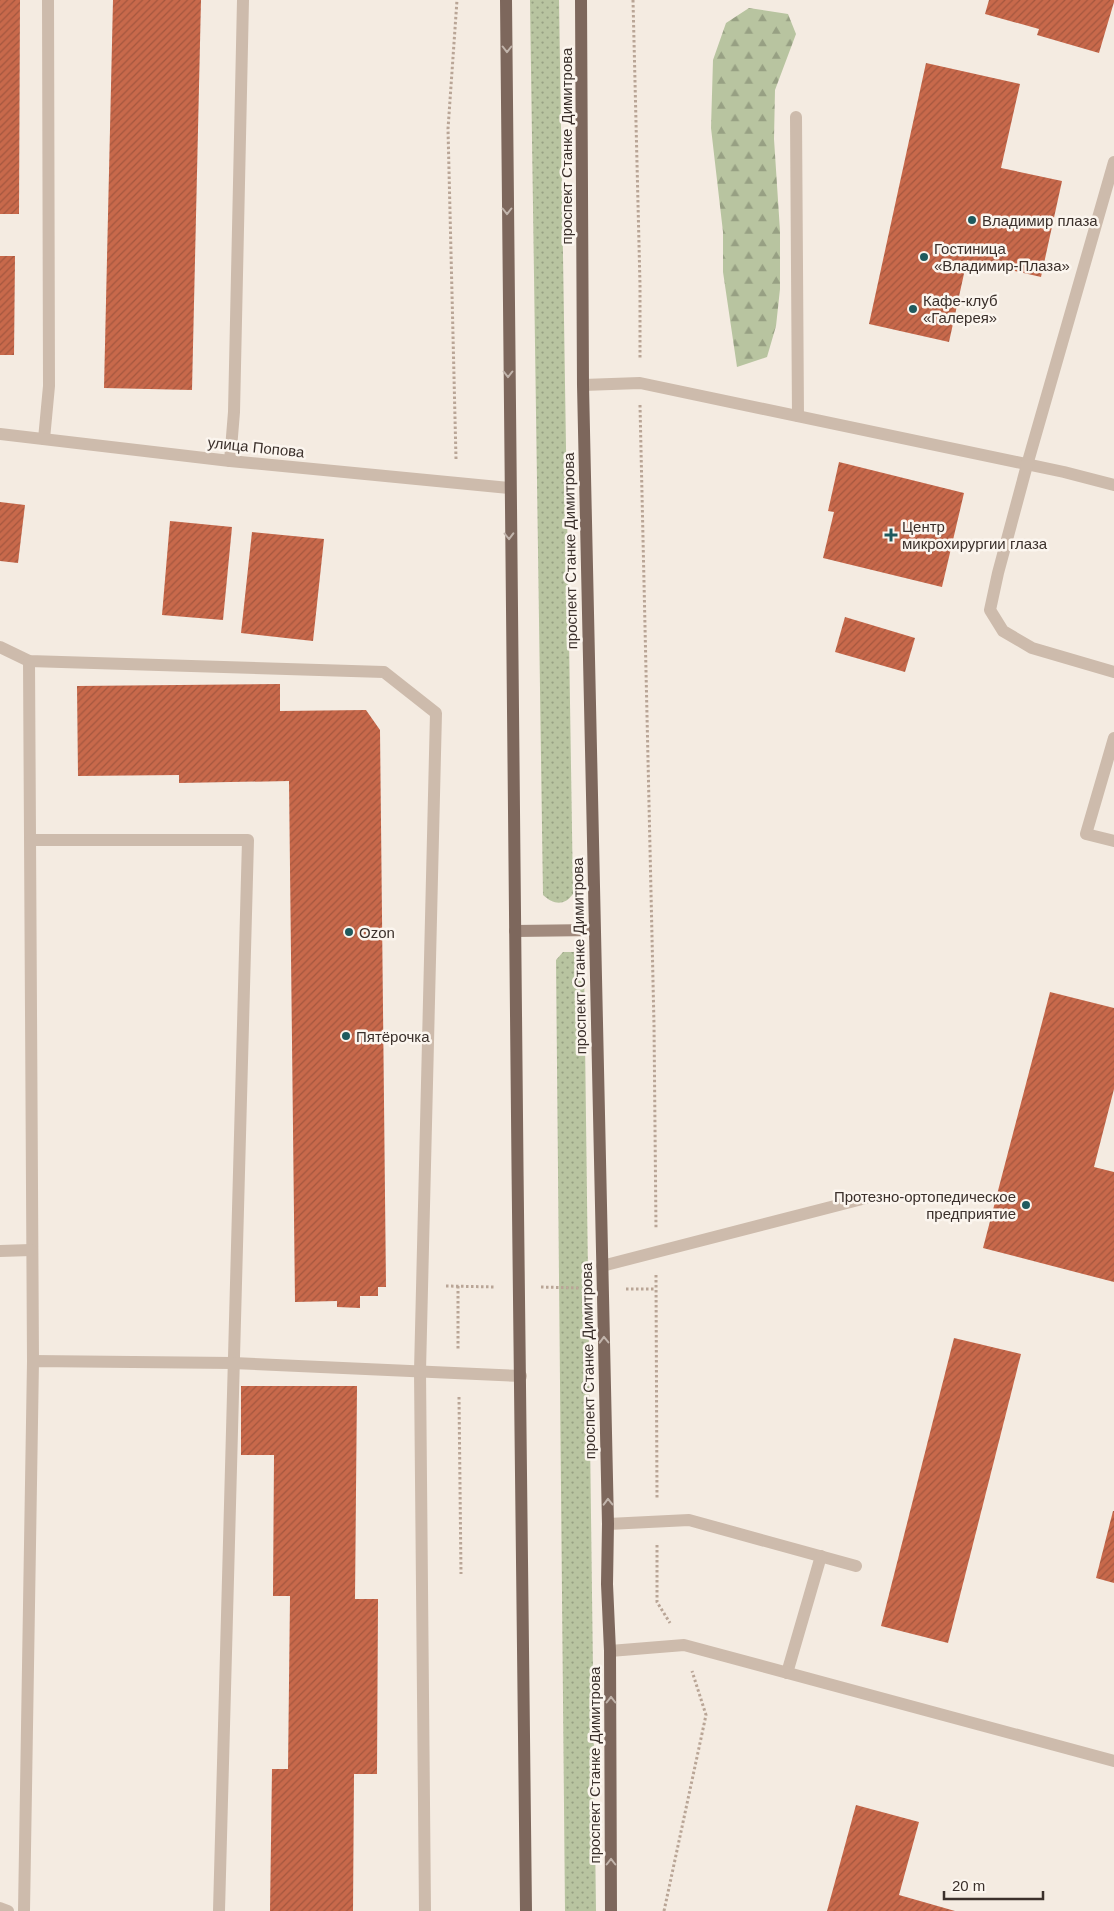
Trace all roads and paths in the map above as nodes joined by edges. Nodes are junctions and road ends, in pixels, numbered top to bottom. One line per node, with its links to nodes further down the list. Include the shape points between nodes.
1 (48, 0): 13 (street, via 49,386)
2 (243, 0): 14 (street)
3 (457, 0): 16 (path, via 448,129)
4 (506, 0): 18 (main road, one-way to 18)
5 (581, 0): 10 (main road, проспект Станке Димитрова)
6 (632, 0): 9 (path)
7 (796, 117): 11 (street)
8 (1114, 162): 15 (street)
9 (640, 383): 10 (street); 11 (street); 30 (path, via 654,1025)
10 (583, 386): 25 (main road, проспект Станке Димитрова)
11 (798, 416): 15 (street)
12 (0, 434): 13 (street, улица Попова)
13 (44, 439): 14 (street, улица Попова)
14 (230, 461): 16 (street, улица Попова)
15 (1027, 465): 17 (street); 21 (street, via 990,610 1003,631 1032,648)
16 (456, 483): 18 (street, улица Попова)
17 (1114, 485)
18 (509, 488): 26 (main road, one-way to 26)
19 (0, 647): 20 (street)
20 (29, 661): 23 (street); 35 (street, via 384,672 436,713)
21 (1114, 672)
22 (1114, 738): 24 (street, via 1086,834)
23 (32, 840): 28 (street); 34 (street, via 248,840)
24 (1114, 841)
25 (594, 930): 26 (main road); 31 (main road, проспект Станке Димитрова)
26 (515, 931): 37 (main road)
27 (866, 1198): 30 (street)
28 (31, 1250): 29 (street); 33 (street)
29 (0, 1251)
30 (655, 1252): 31 (street); 38 (path)
31 (602, 1266): 39 (main road, проспект Станке Димитрова, one-way to 31)
32 (458, 1286): 36 (path)
33 (33, 1361): 34 (street); 49 (street)
34 (233, 1363): 35 (street); 50 (street)
35 (420, 1371): 36 (street); 51 (street)
36 (459, 1373): 37 (street); 42 (path)
37 (521, 1376): 52 (main road)
38 (657, 1522): 39 (street); 40 (street, via 689,1520); 43 (path, via 657,1602)
39 (608, 1524): 44 (main road, проспект Станке Димитрова)
40 (821, 1556): 41 (street); 45 (street)
41 (856, 1566)
42 (461, 1574)
43 (684, 1645): 44 (street); 45 (street); 54 (path, via 706,1715)
44 (610, 1651): 53 (main road, проспект Станке Димитрова, one-way to 44)
45 (787, 1673): 46 (street)
46 (1114, 1761)
47 (0, 1908): 48 (street)
48 (8, 1911)
49 (24, 1911)
50 (219, 1911)
51 (425, 1911)
52 (526, 1911)
53 (611, 1911)
54 (664, 1911)

